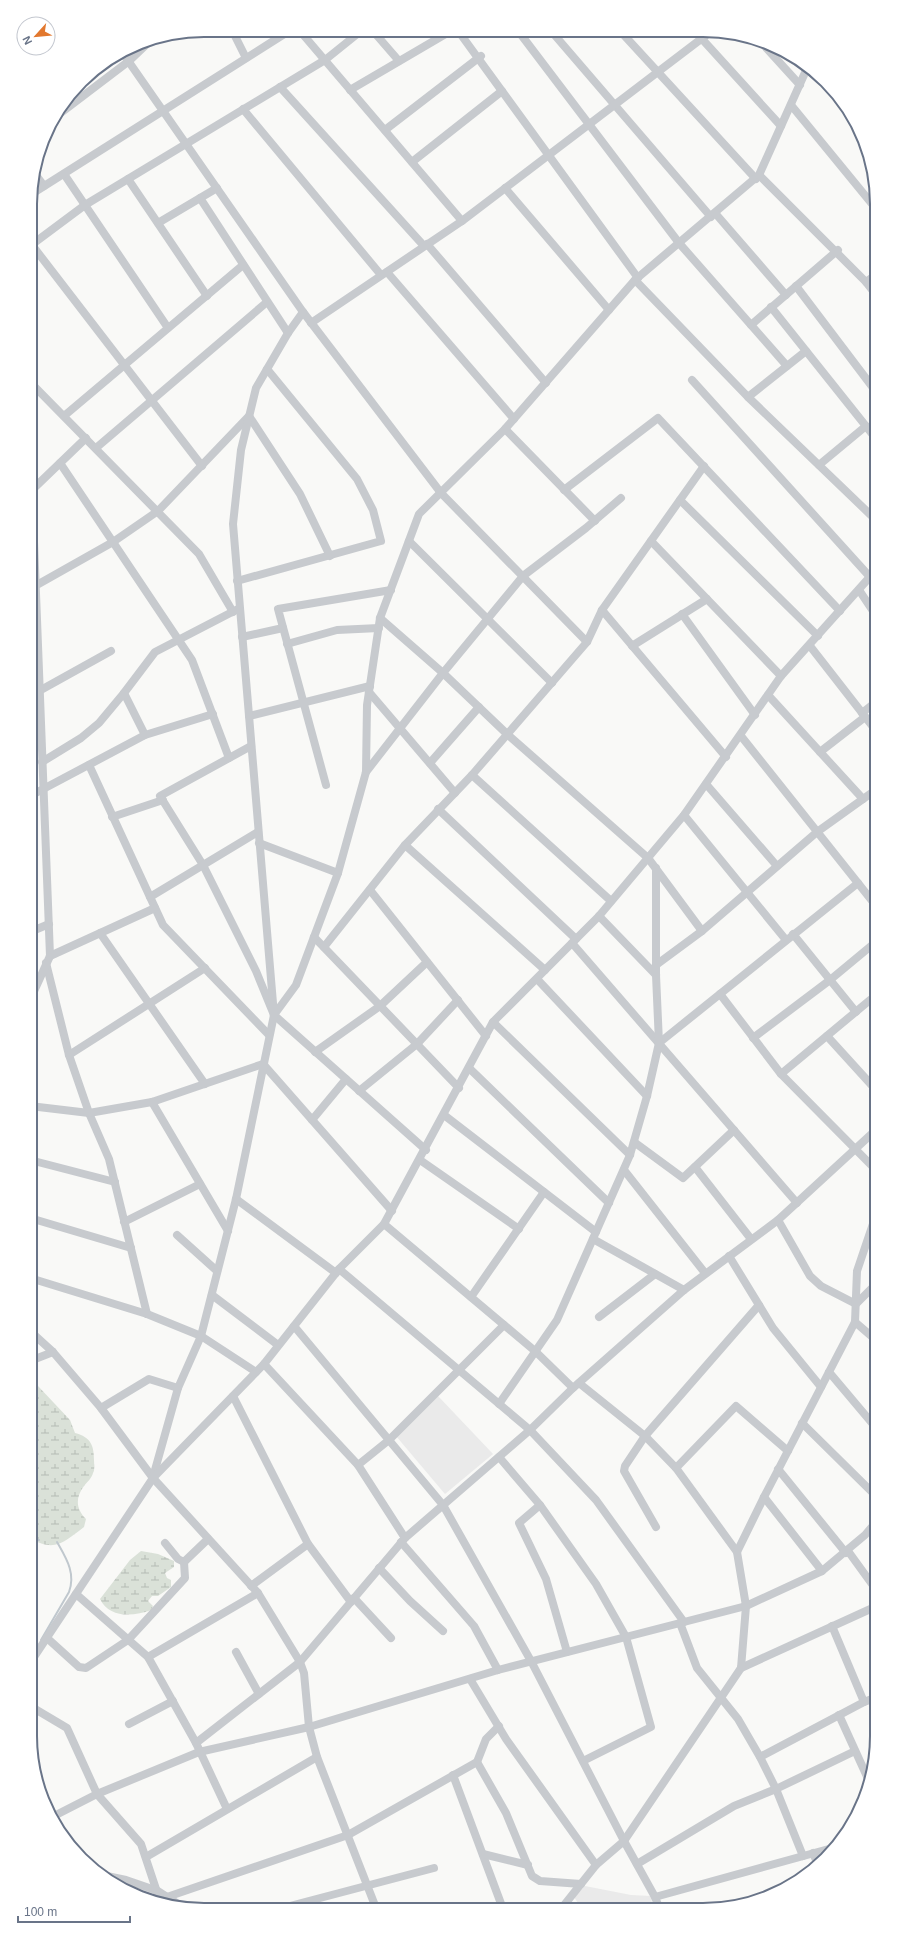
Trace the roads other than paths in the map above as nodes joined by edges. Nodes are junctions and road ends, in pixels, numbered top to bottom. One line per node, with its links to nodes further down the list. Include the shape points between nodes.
1 (236, 37): 16 (street)
2 (278, 37): 16 (street)
3 (305, 37): 18 (street)
4 (354, 37): 18 (street)
5 (378, 37): 20 (street)
6 (440, 37): 20 (street)
7 (463, 37): 17 (street)
8 (523, 37): 32 (street)
9 (556, 37): 27 (street)
10 (626, 37): 21 (street)
11 (704, 37): 12 (street)
12 (702, 39): 21 (street); 33 (street)
13 (140, 50): 19 (street)
14 (769, 51): 23 (street)
15 (125, 56): 19 (street)
16 (246, 58): 31 (street)
17 (480, 58): 26 (street); 34 (street)
18 (325, 60): 24 (street); 25 (street)
19 (128, 61): 29 (street); 31 (street)
20 (399, 61): 25 (street)
21 (658, 72): 27 (street); 39 (street)
22 (806, 72): 23 (street)
23 (800, 85): 28 (street)
24 (280, 88): 30 (street); 54 (street)
25 (350, 90): 34 (street)
26 (502, 91): 36 (street); 37 (street)
27 (615, 105): 32 (street); 49 (street)
28 (791, 105): 33 (street); 47 (street)
29 (67, 108)
30 (243, 109): 35 (street); 58 (street)
31 (163, 111): 35 (street); 38 (street)
32 (589, 124): 36 (street); 53 (street)
33 (781, 126): 39 (street)
34 (385, 130): 37 (street)
35 (186, 144): 41 (street); 43 (street)
36 (549, 155): 44 (street); 59 (street)
37 (412, 162): 50 (street)
38 (64, 174): 42 (street); 48 (street)
39 (758, 177): 49 (street); 55 (street)
40 (39, 179): 42 (street)
41 (128, 179): 48 (street); 51 (street)
42 (44, 186): 45 (street)
43 (217, 188): 46 (street); 69 (street)
44 (505, 188): 50 (street); 68 (street)
45 (37, 190)
46 (200, 198): 51 (street); 57 (street)
47 (870, 201)
48 (85, 205): 52 (street); 72 (street)
49 (713, 215): 53 (street); 64 (street)
50 (462, 221): 54 (street)
51 (158, 223): 65 (street)
52 (37, 241)
53 (679, 243): 59 (street); 71 (street)
54 (425, 245): 58 (street); 79 (street)
55 (837, 251): 61 (street); 62 (street)
56 (37, 254): 75 (street)
57 (243, 265): 65 (street); 66 (street)
58 (384, 274): 70 (street); 86 (street)
59 (637, 279): 68 (street); 82 (street)
60 (870, 279): 61 (street)
61 (866, 282): 63 (street)
62 (796, 286): 64 (street); 80 (street)
63 (870, 287)
64 (786, 295): 67 (street)
65 (207, 296): 72 (street)
66 (267, 302): 73 (street); 83 (street)
67 (771, 308): 71 (street); 74 (street)
68 (609, 310): 79 (street)
69 (303, 312): 70 (street); 73 (street)
70 (311, 323): 98 (street)
71 (751, 325): 76 (street)
72 (168, 328): 75 (street)
73 (288, 333): 77 (street)
74 (806, 351): 76 (street); 87 (street)
75 (125, 365): 83 (street); 84 (street)
76 (787, 366): 82 (street)
77 (267, 369): 85 (street, via 256,388); 107 (street, via 357,478 373,510 382,541)
78 (692, 380): 109 (street)
79 (546, 383): 86 (street)
80 (870, 384)
81 (37, 389): 84 (street)
82 (748, 397): 93 (street)
83 (152, 400): 91 (street); 94 (street)
84 (64, 416): 90 (street)
85 (249, 416): 94 (street); 107 (street, via 300,494); 110 (street, via 241,450 233,524)
86 (514, 419): 88 (street)
87 (866, 426): 89 (street); 93 (street)
88 (505, 429): 97 (street); 98 (street)
89 (870, 431)
90 (86, 438): 91 (street); 92 (street)
91 (96, 448): 101 (street)
92 (60, 463): 96 (street); 106 (street)
93 (819, 465): 102 (street)
94 (202, 466): 101 (street)
95 (704, 466): 97 (street, via 658,418); 100 (street); 118 (street)
96 (37, 485)
97 (564, 490): 103 (street)
98 (441, 493): 104 (street, via 419,514); 108 (street)
99 (620, 498): 103 (street)
100 (680, 500): 105 (street); 124 (street)
101 (158, 511): 106 (street); 116 (street, via 199,554)
102 (870, 514)
103 (595, 521): 108 (street)
104 (409, 541): 112 (street); 121 (street)
105 (650, 541): 114 (street); 117 (street)
106 (113, 542): 111 (street); 126 (street)
107 (330, 556): 110 (street)
108 (523, 576): 121 (street); 127 (street)
109 (870, 577): 113 (street)
110 (237, 581): 116 (street)
111 (37, 585)
112 (391, 590): 120 (street); 122 (street, via 278,608)
113 (858, 590): 115 (street); 118 (street)
114 (706, 599): 119 (street); 134 (street)
115 (870, 607)
116 (236, 610): 125 (street); 126 (street)
117 (602, 610): 127 (street); 129 (street)
118 (840, 611): 124 (street)
119 (682, 614): 129 (street); 144 (street)
120 (380, 618): 123 (street); 133 (street)
121 (488, 619): 133 (street); 135 (street)
122 (283, 628): 125 (street); 128 (street)
123 (379, 628): 128 (street, via 337,630); 136 (street)
124 (818, 636): 130 (street)
125 (242, 637): 146 (street)
126 (179, 641): 138 (street, via 155,652); 143 (street, via 192,660)
127 (587, 642): 135 (street)
128 (287, 644): 140 (street)
129 (632, 646): 154 (street)
130 (810, 646): 134 (street); 145 (street)
131 (111, 651): 137 (street)
132 (37, 670): 137 (street)
133 (443, 673): 141 (street); 148 (street)
134 (781, 676): 139 (street)
135 (552, 683): 149 (street)
136 (370, 689): 140 (street); 148 (street); 159 (street, via 367,705)
137 (39, 691): 156 (street)
138 (124, 693): 150 (street); 156 (street, via 99,723 81,738)
139 (768, 695): 144 (street); 153 (street)
140 (303, 702): 146 (street); 162 (street)
141 (479, 707): 149 (street); 157 (street)
142 (870, 709): 145 (street)
143 (213, 714): 150 (street); 155 (street)
144 (755, 715): 151 (street)
145 (864, 715): 147 (street); 153 (street)
146 (249, 716): 152 (street)
147 (870, 723)
148 (401, 729): 157 (street); 159 (street)
149 (507, 734): 160 (street); 176 (street)
150 (145, 735): 158 (street)
151 (741, 736): 154 (street); 173 (street)
152 (251, 746): 155 (street); 172 (street)
153 (820, 752): 167 (street)
154 (726, 757): 161 (street)
155 (229, 758): 168 (street, via 160,796)
156 (42, 762): 163 (street)
157 (430, 763): 165 (street)
158 (89, 765): 163 (street); 171 (street)
159 (366, 772): 180 (street)
160 (472, 775): 165 (street); 186 (street)
161 (706, 784): 170 (street); 178 (street)
162 (326, 785)
163 (43, 789): 164 (street); 189 (street)
164 (37, 792)
165 (455, 793): 169 (street)
166 (870, 794): 167 (street)
167 (863, 799): 173 (street)
168 (163, 800): 171 (street); 177 (street)
169 (438, 809): 175 (street); 196 (street)
170 (684, 815): 176 (street); 183 (street)
171 (112, 817): 184 (street)
172 (258, 832): 174 (street); 177 (street)
173 (817, 832): 178 (street); 181 (street)
174 (259, 843): 180 (street); 214 (street)
175 (405, 845): 182 (street); 203 (street)
176 (648, 858): 179 (street); 186 (street)
177 (203, 865): 184 (street); 214 (street, via 256,971)
178 (777, 866): 183 (street)
179 (656, 868): 191 (street); 201 (street)
180 (338, 873): 194 (street)
181 (858, 883): 185 (street); 193 (street)
182 (370, 890): 197 (street); 200 (street)
183 (747, 891): 191 (street); 195 (street)
184 (150, 897): 187 (street)
185 (870, 898)
186 (612, 901): 188 (street)
187 (155, 908): 192 (street); 202 (street, via 163,924)
188 (599, 916): 196 (street); 204 (street)
189 (49, 924): 190 (street); 199 (street)
190 (37, 929)
191 (702, 931): 201 (street)
192 (100, 933): 199 (street); 211 (street)
193 (793, 934): 195 (street); 206 (street)
194 (314, 937): 197 (street); 214 (street, via 296,985)
195 (786, 940): 208 (street)
196 (574, 941): 203 (street); 220 (street)
197 (324, 947): 212 (street)
198 (870, 947): 206 (street)
199 (48, 960): 207 (street); 223 (street)
200 (427, 962): 209 (street); 212 (street)
201 (656, 965): 204 (street)
202 (205, 968): 211 (street); 216 (street)
203 (545, 970): 205 (street)
204 (656, 974): 220 (street)
205 (536, 979): 215 (street); 232 (street)
206 (830, 980): 213 (street); 219 (street)
207 (37, 984)
208 (720, 994): 219 (street); 220 (street)
209 (458, 1000): 217 (street); 221 (street)
210 (870, 1000): 213 (street)
211 (149, 1004): 223 (street); 229 (street)
212 (380, 1006): 221 (street); 222 (street)
213 (856, 1012): 218 (street)
214 (274, 1015): 216 (street); 222 (street)
215 (493, 1022): 217 (street); 243 (street)
216 (269, 1035): 224 (street)
217 (486, 1036): 225 (street)
218 (827, 1036): 226 (street); 228 (street)
219 (753, 1038): 226 (street)
220 (659, 1043): 232 (street); 238 (street)
221 (417, 1044): 230 (street); 231 (street)
222 (315, 1052): 227 (street)
223 (69, 1055): 235 (street)
224 (263, 1064): 229 (street); 237 (street); 252 (street)
225 (469, 1068): 230 (street); 253 (street)
226 (781, 1074): 241 (street)
227 (346, 1079): 231 (street); 237 (street)
228 (870, 1083)
229 (204, 1084): 233 (street)
230 (458, 1088): 236 (street)
231 (360, 1091): 242 (street)
232 (647, 1096): 240 (street)
233 (152, 1102): 235 (street); 250 (street)
234 (37, 1107): 235 (street)
235 (88, 1113): 249 (street, via 109,1159)
236 (444, 1115): 242 (street); 251 (street)
237 (312, 1120): 255 (street)
238 (734, 1130): 247 (street); 254 (street)
239 (870, 1135): 241 (street)
240 (634, 1142): 243 (street); 247 (street, via 683,1178)
241 (855, 1148): 246 (street); 254 (street)
242 (426, 1150): 244 (street)
243 (630, 1156): 248 (street)
244 (420, 1160): 255 (street); 260 (street)
245 (37, 1162): 249 (street)
246 (870, 1164)
247 (695, 1167): 265 (street)
248 (624, 1170): 253 (street); 270 (street)
249 (115, 1182): 258 (street)
250 (200, 1184): 258 (street); 261 (street)
251 (544, 1192): 260 (street); 264 (street)
252 (236, 1199): 261 (street); 269 (street)
253 (609, 1203): 264 (street)
254 (797, 1203): 257 (street)
255 (392, 1211): 259 (street)
256 (37, 1220): 266 (street)
257 (778, 1220): 265 (street); 277 (street, via 810,1276 821,1286)
258 (124, 1222): 266 (street)
259 (384, 1224): 269 (street); 276 (street)
260 (519, 1228): 276 (street)
261 (228, 1230): 268 (street)
262 (870, 1233): 277 (street, via 857,1271)
263 (178, 1236): 268 (street)
264 (595, 1236): 271 (street); 288 (street, via 557,1320)
265 (751, 1239): 267 (street)
266 (131, 1248): 279 (street)
267 (729, 1256): 270 (street); 278 (street)
268 (218, 1271): 275 (street)
269 (337, 1271): 283 (street); 292 (street)
270 (705, 1273): 273 (street)
271 (655, 1274): 273 (street); 280 (street)
272 (37, 1280): 279 (street)
273 (684, 1290): 295 (street)
274 (870, 1290): 277 (street)
275 (212, 1295): 285 (street); 287 (street)
276 (471, 1297): 282 (street)
277 (856, 1304): 281 (street)
278 (759, 1305): 296 (street, via 773,1328); 304 (street)
279 (147, 1314): 285 (street)
280 (599, 1317)
281 (855, 1322): 284 (street); 294 (street)
282 (504, 1325): 288 (street); 292 (street)
283 (294, 1326): 287 (street); 305 (street)
284 (870, 1335)
285 (201, 1336): 293 (street); 297 (street)
286 (37, 1337): 289 (street)
287 (278, 1345): 291 (street)
288 (535, 1351): 295 (street); 299 (street)
289 (53, 1352): 290 (street); 300 (street)
290 (37, 1358)
291 (264, 1364): 293 (street); 308 (street)
292 (459, 1370): 299 (street); 305 (street)
293 (256, 1372): 298 (street)
294 (829, 1372): 296 (street); 301 (street)
295 (576, 1385): 303 (street); 304 (street)
296 (821, 1387): 302 (street)
297 (178, 1388): 300 (street, via 148,1379); 311 (street)
298 (232, 1396): 311 (street); 321 (street)
299 (499, 1404): 303 (street)
300 (101, 1408): 311 (street)
301 (870, 1421)
302 (802, 1423): 306 (street); 312 (street)
303 (530, 1430): 307 (street); 334 (street, via 596,1500)
304 (645, 1436): 309 (street); 316 (street, via 629,1458 624,1471)
305 (389, 1440): 308 (street); 314 (street)
306 (788, 1450): 309 (street, via 736,1406); 310 (street)
307 (499, 1457): 314 (street); 315 (street)
308 (358, 1465): 319 (street)
309 (676, 1468): 322 (street)
310 (778, 1469): 313 (street); 323 (street)
311 (153, 1478): 318 (street); 330 (street)
312 (870, 1490)
313 (764, 1497): 322 (street); 326 (street)
314 (443, 1505): 319 (street); 345 (street)
315 (540, 1505): 337 (street, via 596,1584); 342 (street, via 519,1524 546,1579)
316 (656, 1527)
317 (870, 1529): 323 (street)
318 (208, 1539): 324 (street); 328 (street)
319 (403, 1540): 325 (street); 348 (street, via 474,1626)
320 (164, 1543): 324 (street)
321 (308, 1544): 328 (street); 331 (street)
322 (737, 1552): 332 (street)
323 (847, 1552): 326 (street); 327 (street)
324 (184, 1562): 340 (street, via 185,1578)
325 (379, 1568): 331 (street); 336 (street)
326 (822, 1570): 332 (street)
327 (870, 1582)
328 (251, 1586): 329 (street)
329 (258, 1593): 344 (street); 346 (street)
330 (76, 1594): 338 (street); 340 (street)
331 (352, 1600): 339 (street); 346 (street)
332 (746, 1606): 334 (street); 347 (street)
333 (870, 1609): 335 (street)
334 (682, 1623): 337 (street); 351 (street, via 698,1668)
335 (832, 1626): 347 (street); 354 (street)
336 (443, 1631)
337 (626, 1637): 342 (street); 365 (street, via 651,1727)
338 (47, 1638): 340 (street, via 83,1669); 343 (street)
339 (391, 1638)
340 (128, 1640): 344 (street)
341 (236, 1652): 350 (street)
342 (567, 1652): 345 (street)
343 (37, 1653)
344 (148, 1657): 353 (street)
345 (532, 1661): 348 (street); 365 (street)
346 (300, 1662): 350 (street); 359 (street, via 304,1673)
347 (741, 1668): 351 (street)
348 (498, 1670): 349 (street)
349 (470, 1679): 358 (street); 359 (street)
350 (259, 1694): 360 (street)
351 (721, 1698): 363 (street, via 738,1719); 374 (street)
352 (870, 1700): 354 (street)
353 (173, 1701): 357 (street); 360 (street)
354 (864, 1702): 356 (street)
355 (37, 1710): 370 (street, via 67,1728)
356 (839, 1715): 361 (street); 363 (street)
357 (129, 1724)
358 (499, 1726): 366 (street, via 486,1739); 383 (street)
359 (309, 1727): 362 (street); 364 (street)
360 (196, 1743): 362 (street)
361 (856, 1751): 367 (street); 369 (street)
362 (199, 1752): 370 (street); 371 (street)
363 (760, 1756): 369 (street)
364 (317, 1757): 371 (street); 373 (street)
365 (582, 1761): 374 (street)
366 (477, 1762): 368 (street); 382 (street, via 506,1813)
367 (866, 1773)
368 (454, 1775): 373 (street); 377 (street)
369 (776, 1788): 378 (street); 381 (street, via 734,1806)
370 (97, 1794): 372 (street); 379 (street, via 141,1844)
371 (227, 1809): 379 (street)
372 (56, 1815)
373 (348, 1835): 387 (street); 390 (street)
374 (624, 1841): 381 (street); 383 (street)
375 (825, 1850): 376 (street)
376 (814, 1853): 378 (street); 380 (street)
377 (483, 1854): 382 (street); 395 (street)
378 (803, 1856): 391 (street)
379 (146, 1857): 388 (street)
380 (816, 1859)
381 (637, 1864): 391 (street)
382 (528, 1865): 386 (street, via 532,1876 540,1881)
383 (596, 1865): 386 (street)
384 (434, 1868): 387 (street)
385 (115, 1878): 388 (street)
386 (581, 1884): 396 (street)
387 (367, 1885): 393 (street); 394 (street)
388 (158, 1891): 389 (street); 390 (street)
389 (159, 1897)
390 (167, 1897): 392 (street)
391 (655, 1897): 397 (street)
392 (172, 1900)
393 (301, 1903)
394 (374, 1903)
395 (501, 1903)
396 (566, 1903)
397 (657, 1903)

